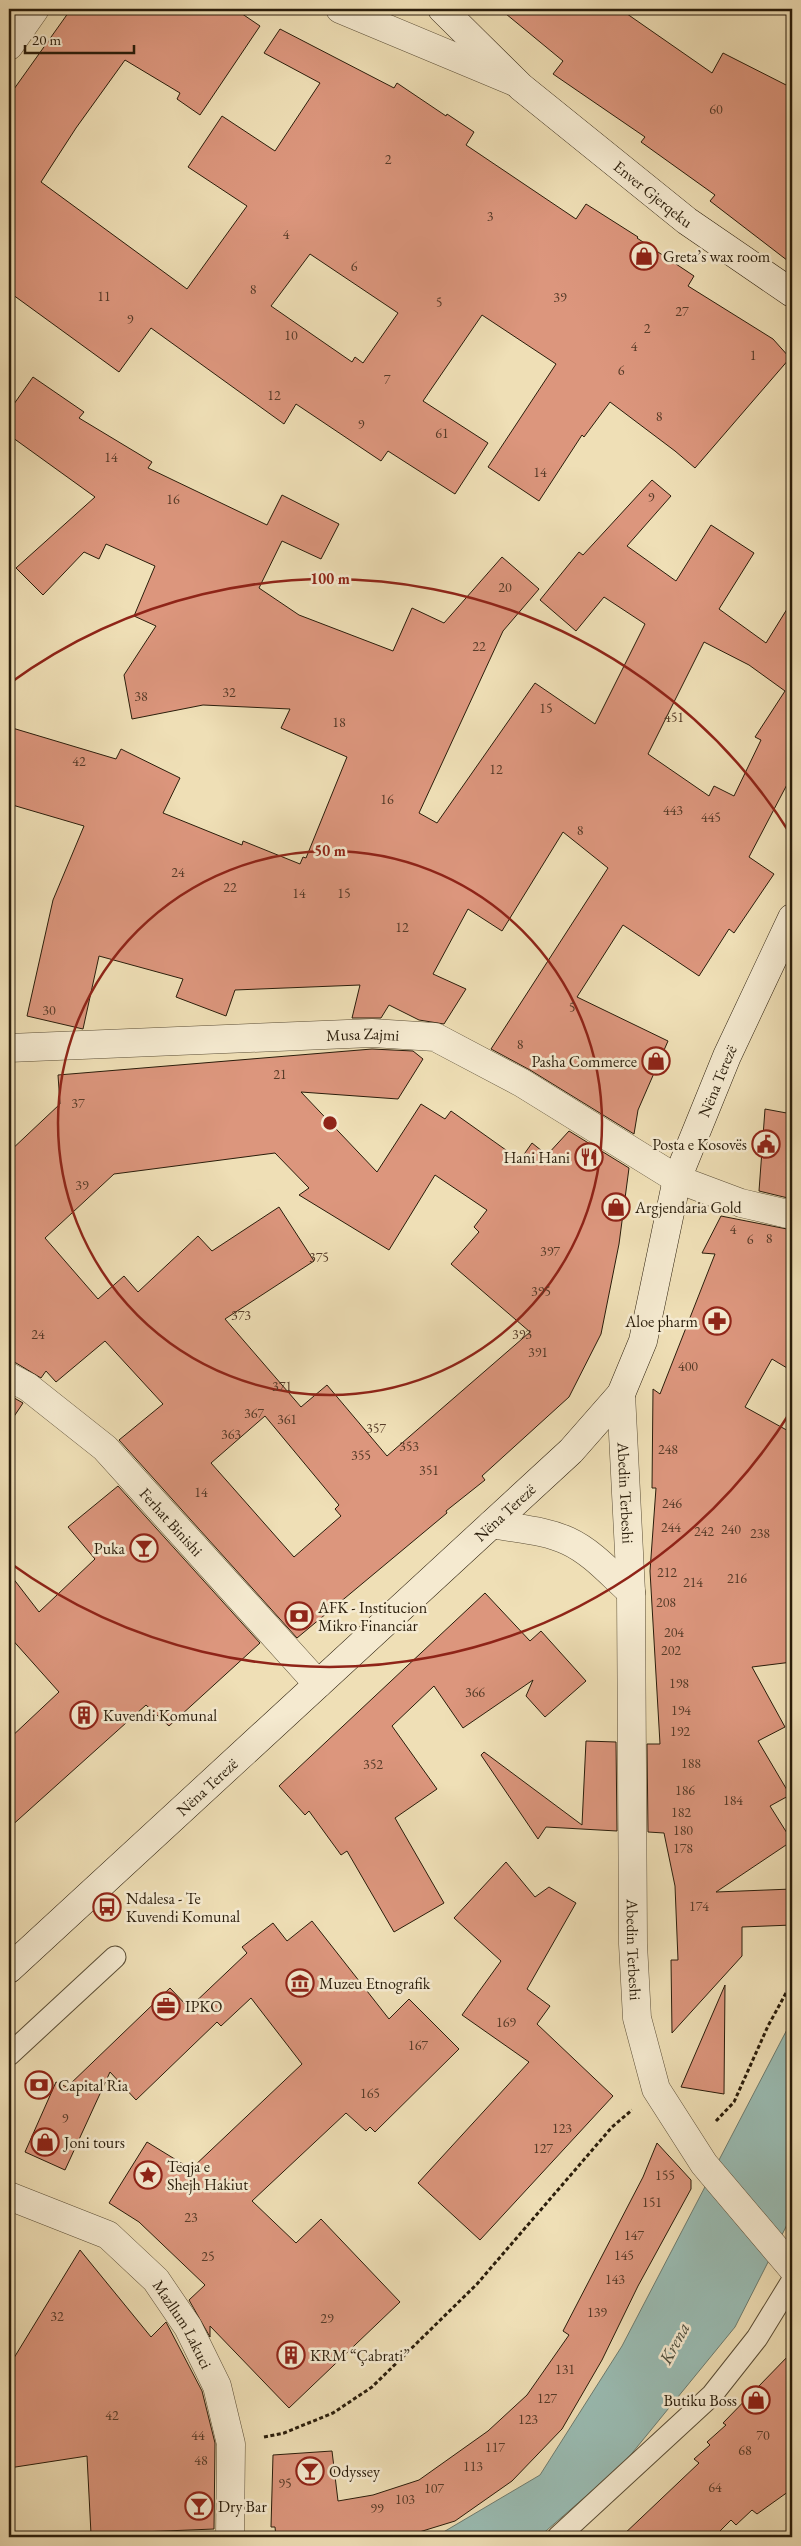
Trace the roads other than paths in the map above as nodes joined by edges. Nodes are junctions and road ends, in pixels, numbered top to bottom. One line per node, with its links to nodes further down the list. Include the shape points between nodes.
1 (35, 9): 4 (street)
2 (340, 9): 5 (street)
3 (442, 9): 5 (street)
4 (9, 46)
5 (518, 84): 6 (street, Enver Gjerqeku, via 687,221)
6 (792, 294)
7 (792, 918): 9 (street, Nëna Terezë, via 727,1056)
8 (9, 1048): 9 (street, Musa Zajmi, via 372,1034 435,1037 522,1082)
9 (677, 1179): 10 (street, Musa Zajmi, via 741,1204); 12 (street, Nëna Terezë, via 643,1341)
10 (792, 1215)
11 (9, 1377): 15 (street, Ferhat Binishi, via 28,1387 105,1448)
12 (621, 1394): 13 (street, Nëna Terezë, via 572,1451); 14 (street, Abedin Terbeshi)
13 (492, 1524): 14 (street, via 546,1533 568,1541); 15 (street, Nëna Terezë)
14 (631, 1592): 20 (street, Abedin Terbeshi, via 633,1944 637,2018 656,2089 704,2164)
15 (318, 1684): 17 (street, Nëna Terezë)
16 (115, 1957): 18 (lane)
17 (9, 1969)
18 (9, 2055)
19 (9, 2196): 21 (street, Mazllum Lakuci, via 108,2235 156,2280 188,2328 217,2386 231,2444)
20 (790, 2270): 22 (lane, via 757,2338 712,2395)
21 (230, 2537)
22 (558, 2537)

